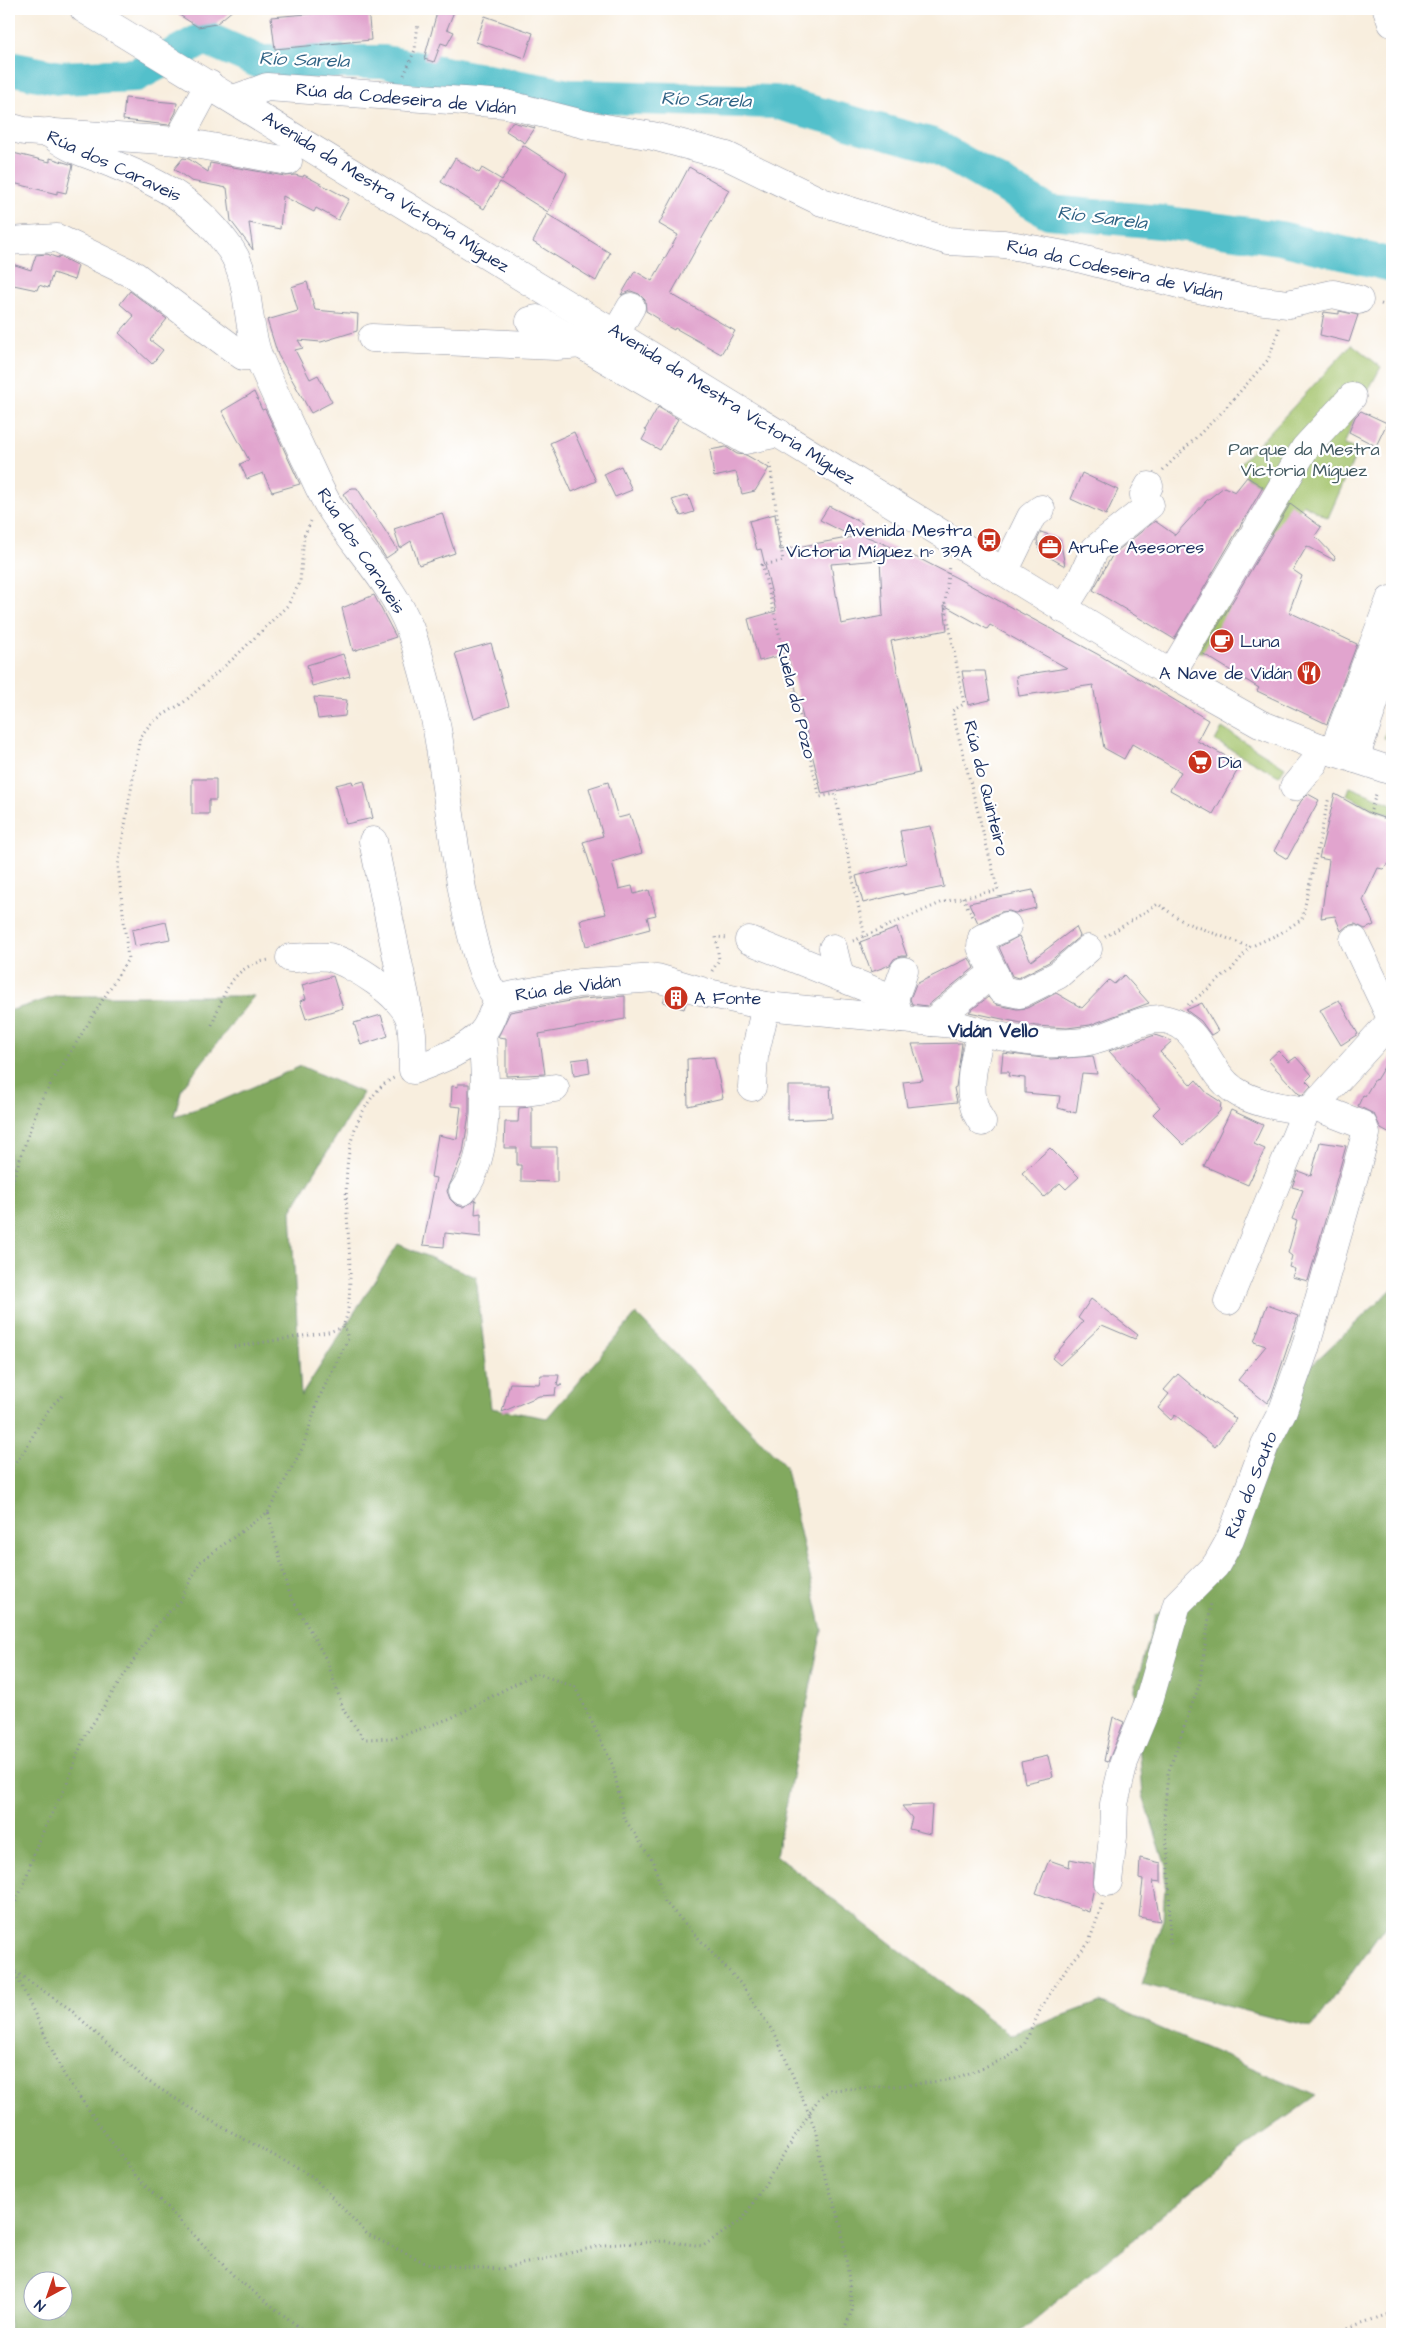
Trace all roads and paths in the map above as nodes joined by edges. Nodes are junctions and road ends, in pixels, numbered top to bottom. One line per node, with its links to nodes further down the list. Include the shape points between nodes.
1 (1386, 9): 4 (street)
2 (95, 11): 5 (street, Avenida da Mestra Victoria Míguez)
3 (418, 23): 6 (path, via 413,57)
4 (1392, 23)
5 (203, 80): 7 (street, Avenida da Mestra Victoria Míguez); 10 (street)
6 (400, 81)
7 (234, 99): 14 (street, Rúa da Codeseira de Vidán, via 267,87 506,104 587,126 653,136 727,156 822,202 948,241 1004,244 1070,256 1190,287); 17 (street, Avenida da Mestra Victoria Míguez)
8 (9, 127): 9 (street, Rúa dos Caraveis)
9 (49, 132): 10 (street); 20 (street, Rúa dos Caraveis, via 63,145 157,183 186,199 208,221 233,252 243,280)
10 (178, 141): 11 (street)
11 (288, 161)
12 (9, 241): 20 (street, via 58,238 134,275 243,356)
13 (1359, 300): 14 (street, Rúa da Codeseira de Vidán, via 1333,294)
14 (1288, 304): 24 (path, via 1268,360 1221,413)
15 (631, 307): 17 (street)
16 (530, 321): 19 (street, via 537,319)
17 (616, 333): 22 (street, Avenida da Mestra Victoria Míguez)
18 (372, 338): 19 (street, via 556,346)
19 (583, 344): 22 (street, via 745,440)
20 (258, 356): 25 (street, Rúa dos Caraveis)
21 (1352, 397): 32 (street, via 1305,448)
22 (779, 433): 28 (street, Avenida da Mestra Victoria Míguez)
23 (770, 463): 41 (path, Ruela do Pozo, via 783,562 762,565 820,797 835,794)
24 (1148, 486): 30 (street, via 1144,495 1150,505 1095,549)
25 (329, 507): 52 (street, Rúa dos Caraveis, via 392,595 410,628 434,714 468,918 483,976); 69 (path, via 313,518 308,526 304,536 300,582 288,605 235,657 184,702 152,722 140,737 118,866 128,959 39,1103 13,1180)
26 (1041, 509): 28 (street, via 1032,516)
27 (949, 559): 41 (path, Rúa do Quinteiro, via 945,603 964,704 952,712 998,890 943,902)
28 (1004, 572): 30 (street, Avenida da Mestra Victoria Míguez)
29 (1390, 600): 31 (street)
30 (1063, 609): 32 (street, Avenida da Mestra Victoria Míguez)
31 (1379, 638): 33 (street)
32 (1171, 674): 33 (street, Avenida da Mestra Victoria Míguez, via 1260,724)
33 (1336, 753): 34 (street, Avenida da Mestra Victoria Míguez); 35 (street, via 1314,764)
34 (1392, 771)
35 (1294, 786)
36 (1376, 794): 38 (path)
37 (1329, 797): 44 (path, via 1302,919)
38 (1371, 810)
39 (373, 841): 55 (street)
40 (1007, 926): 49 (street, via 982,938 981,947)
41 (865, 937)
42 (749, 940): 50 (street); 51 (path, via 716,937 719,960 711,973)
43 (1354, 940): 56 (street)
44 (1250, 947): 46 (path, via 1184,922 1158,904); 58 (path, via 1231,970 1184,1008)
45 (833, 948): 50 (street)
46 (1088, 949): 49 (street, via 1058,975 1020,994 1001,990)
47 (290, 958): 55 (street, via 327,957 346,964 381,987 401,1005); 59 (path, via 267,960 242,969 222,996)
48 (904, 971): 54 (street)
49 (995, 975): 57 (street)
50 (840, 977): 54 (street)
51 (692, 989): 52 (street, Rúa de Vidán, via 657,978 580,983); 53 (street, Rúa de Vidán)
52 (498, 998): 61 (street, Rúa de Vidán)
53 (766, 1006): 54 (street, Rúa de Vidán); 62 (street, via 754,1057)
54 (897, 1009): 57 (street, Rúa de Vidán)
55 (410, 1019): 61 (street, Rúa de Vidán, via 414,1070 458,1050)
56 (1392, 1020): 66 (street)
57 (932, 1022): 60 (street, Rúa de Vidán)
58 (1176, 1022): 60 (street, Rúa de Vidán, via 1151,1020 1085,1042 1036,1042); 66 (street, via 1188,1030 1233,1090 1255,1100)
59 (212, 1025)
60 (981, 1032): 67 (street, via 974,1061 971,1098)
61 (482, 1033): 64 (street)
62 (752, 1087)
63 (555, 1088): 64 (street)
64 (484, 1092): 68 (street, via 478,1156 472,1180)
65 (374, 1093): 71 (path, via 352,1133 347,1170 350,1268)
66 (1310, 1109): 70 (street); 76 (street, Rúa do Souto, via 1363,1125 1366,1134 1305,1349 1230,1540)
67 (982, 1122)
68 (463, 1191)
69 (9, 1213)
70 (1228, 1301)
71 (344, 1324): 72 (path, via 342,1328 328,1332); 75 (path, via 348,1339 319,1398 303,1447)
72 (234, 1347)
73 (65, 1394): 74 (path, via 55,1401 36,1428 26,1450)
74 (9, 1469)
75 (268, 1512): 78 (path, via 200,1562 180,1601 158,1624 89,1729); 82 (path, via 288,1591 327,1661 344,1711 364,1739 395,1738 451,1718 536,1673 575,1687 613,1766 624,1818 654,1863 665,1902 740,1983 771,2029)
76 (1216, 1565): 77 (street, Rúa do Souto, via 1177,1604 1148,1704 1124,1762 1114,1804); 79 (path, via 1200,1682 1168,1773 1164,1817 1170,1865)
77 (1108, 1882): 82 (path, via 1090,1942 1042,2006 1024,2045 1007,2058 954,2079 830,2090 819,2098)
78 (9, 1914)
79 (1170, 1944)
80 (9, 1960): 81 (path)
81 (14, 1972): 82 (path, via 70,2009 146,2080 206,2118 313,2176 367,2234 430,2265 501,2270 604,2245 663,2241 703,2246 743,2219); 84 (path, via 64,2075 135,2176 237,2279)
82 (809, 2114): 85 (path, via 841,2226 848,2272 852,2311)
83 (1392, 2313): 86 (path)
84 (308, 2334)
85 (842, 2334)
86 (1330, 2334)

